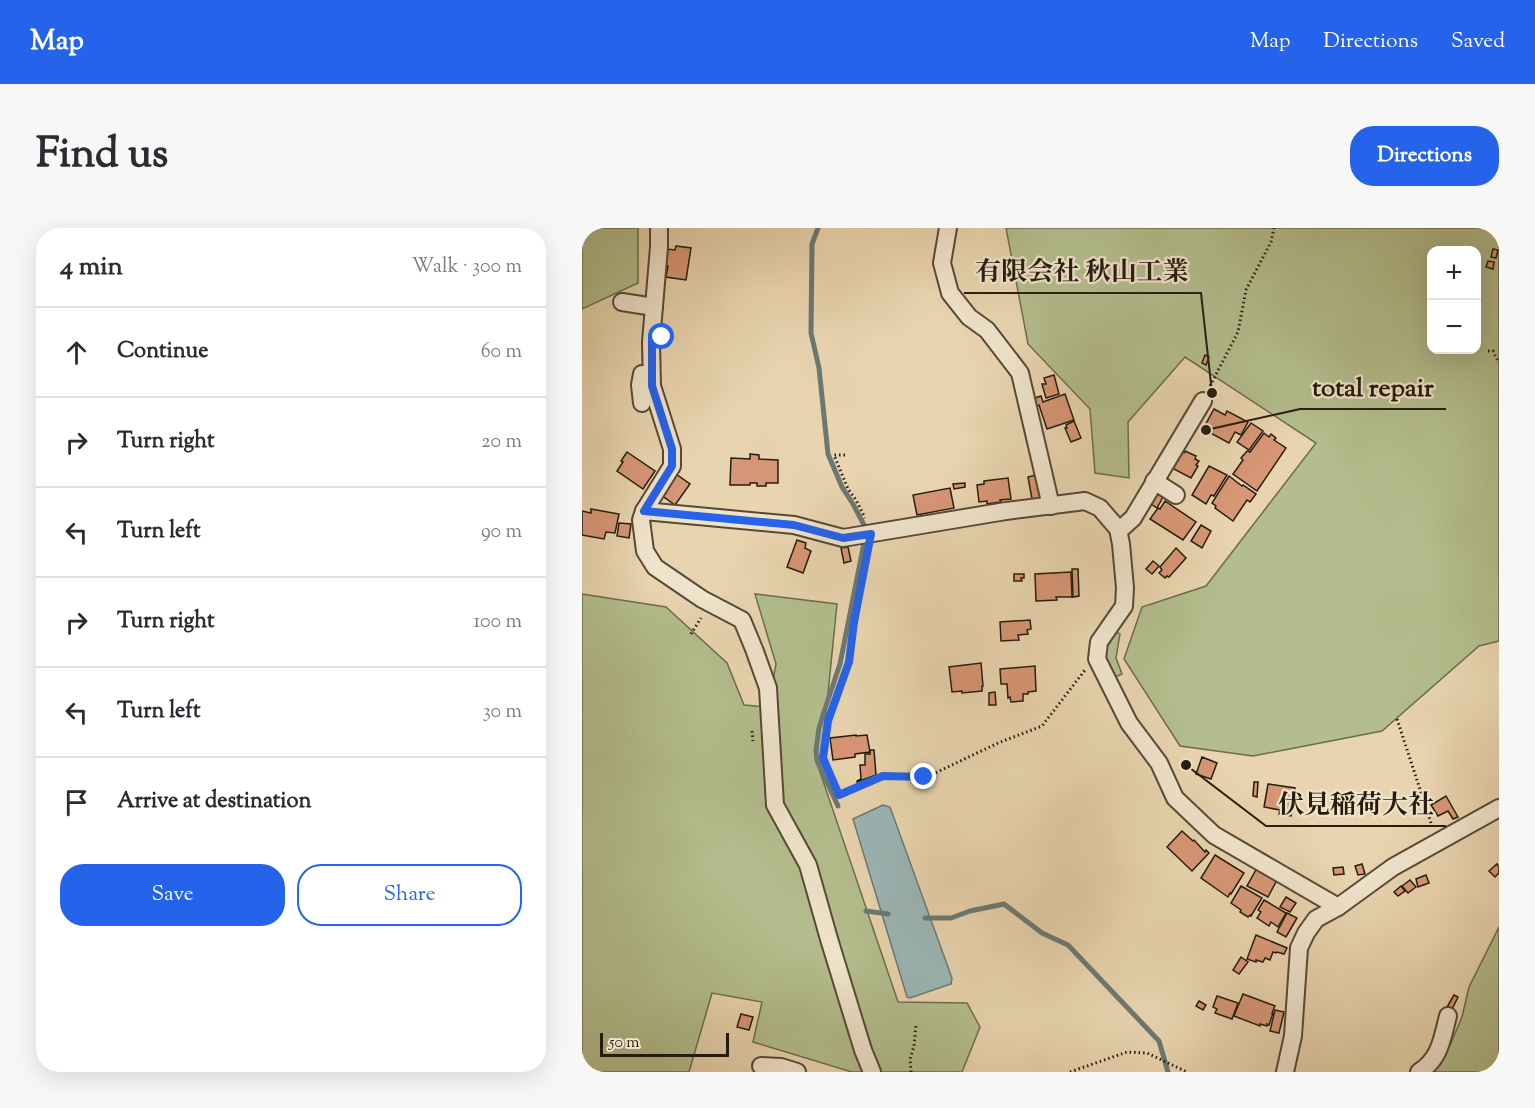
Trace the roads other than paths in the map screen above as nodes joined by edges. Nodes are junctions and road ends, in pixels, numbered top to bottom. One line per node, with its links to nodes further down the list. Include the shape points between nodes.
1 (659, 228): 5 (street)
2 (948, 228): 6 (street, via 942,263 950,293)
3 (622, 302): 5 (street)
4 (952, 305): 6 (street, via 964,320)
5 (659, 313): 7 (street, via 652,337)
6 (971, 318): 12 (street, via 987,330 1020,373)
7 (652, 374): 9 (street, via 642,374); 13 (street, via 652,386 672,449 672,466)
8 (1203, 401): 10 (street)
9 (642, 403)
10 (1154, 481): 11 (street); 14 (street, via 1133,518)
11 (1176, 495)
12 (1052, 506): 13 (street, via 843,538 785,524); 14 (street, via 1091,503)
13 (644, 511): 20 (street, via 641,520 645,550 655,567 742,620 768,687 775,805 808,865)
14 (1118, 529): 16 (street, via 1124,606 1099,642 1097,658 1129,723 1159,763 1175,798 1215,836)
15 (1499, 808): 16 (street, via 1393,867)
16 (1338, 907): 21 (street, via 1316,919 1299,948 1293,1036)
17 (1448, 1016): 22 (street, via 1436,1055)
18 (761, 1066): 19 (street)
19 (797, 1072)
20 (872, 1072)
21 (1285, 1072)
22 (1419, 1072)

